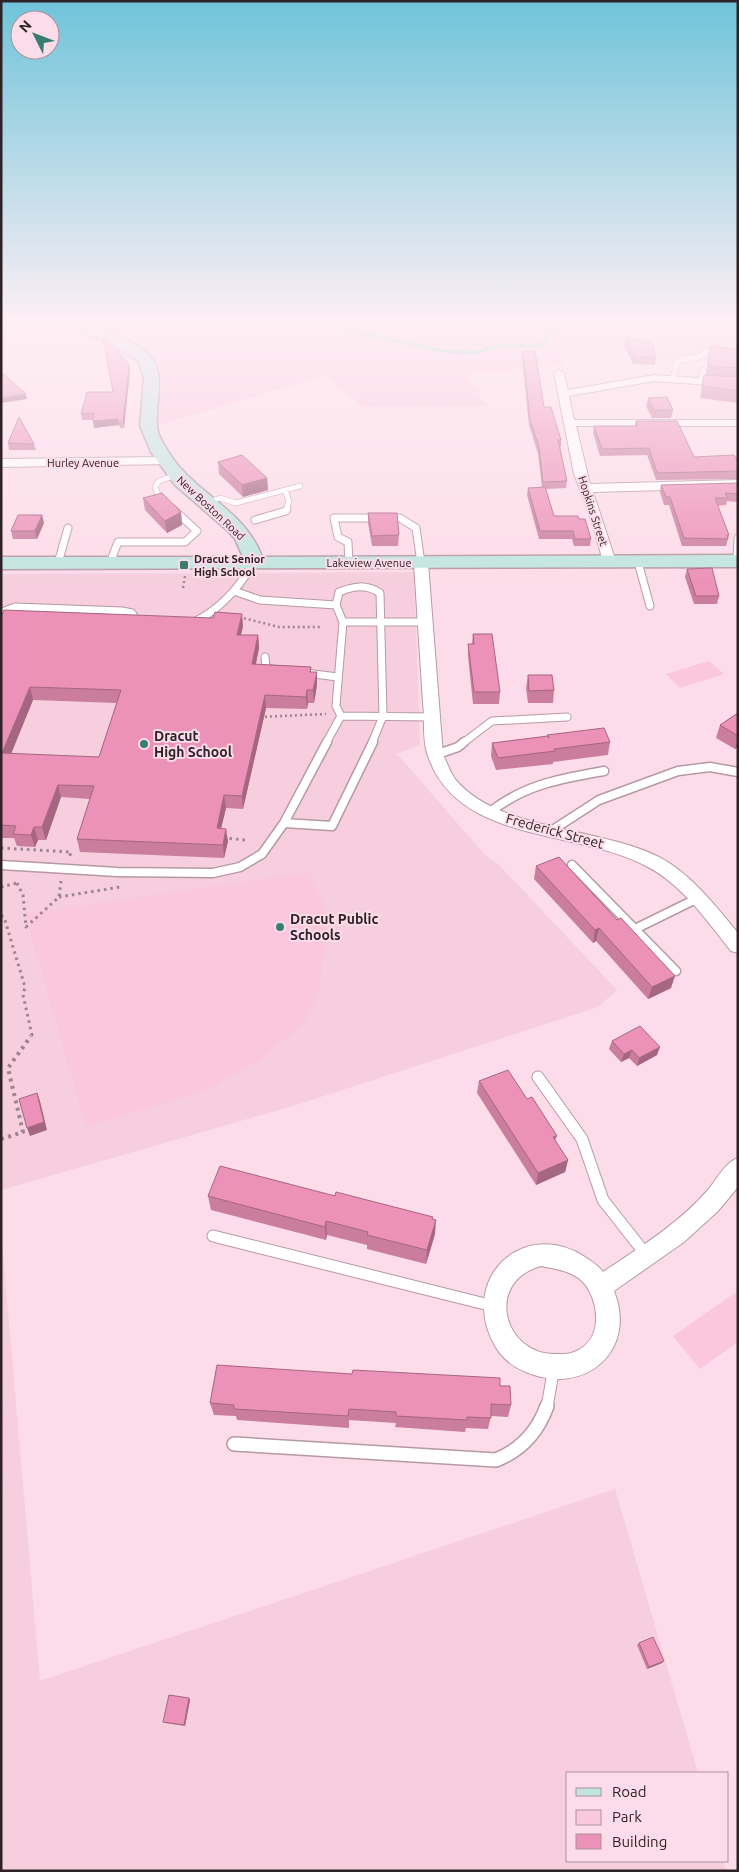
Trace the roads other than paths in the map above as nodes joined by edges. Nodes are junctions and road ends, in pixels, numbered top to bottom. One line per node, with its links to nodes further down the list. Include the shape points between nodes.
1 (149, 411): 5 (main road, New Boston Road, via 148,430)
2 (568, 411): 3 (street, Hopkins Street)
3 (570, 423): 4 (street); 10 (street, Hopkins Street)
4 (738, 423)
5 (164, 461): 6 (street, Hurley Avenue); 7 (main road, New Boston Road)
6 (1, 463)
7 (176, 475): 12 (main road, New Boston Road); 17 (lane, via 160,481 155,487 158,494 197,531 185,542 118,542)
8 (738, 484): 10 (street)
9 (300, 486): 11 (lane)
10 (585, 488): 20 (street, Hopkins Street)
11 (285, 490): 12 (lane, via 236,503 220,498); 13 (lane, via 289,501 286,511)
12 (205, 503): 18 (main road, New Boston Road, via 238,530 251,550)
13 (255, 520)
14 (68, 528): 23 (lane)
15 (738, 538): 16 (lane)
16 (738, 561): 21 (main road, Lakeview Avenue)
17 (110, 562): 18 (main road, Lakeview Avenue); 23 (main road, Lakeview Avenue)
18 (254, 562): 24 (main road, Lakeview Avenue); 25 (lane, via 244,581)
19 (421, 562): 20 (main road, Lakeview Avenue); 24 (main road, Lakeview Avenue); 24 (lane, via 416,528 400,518 334,518 338,537 348,542); 33 (street, Frederick Street)
20 (609, 562): 21 (main road, Lakeview Avenue)
21 (638, 562): 27 (lane)
22 (1, 563): 23 (main road, Lakeview Avenue)
23 (58, 563)
24 (349, 563)
25 (234, 591): 26 (lane, via 260,600); 35 (lane, via 209,614)
26 (336, 605): 32 (lane); 36 (lane, via 340,592 352,586 371,586 380,593)
27 (650, 606)
28 (2, 612): 29 (lane, via 8,617); 30 (lane, via 15,607 122,611 132,613)
29 (16, 617)
30 (136, 620): 31 (lane); 34 (lane)
31 (144, 620)
32 (343, 622): 36 (lane); 40 (lane)
33 (425, 622): 36 (lane); 43 (street, Frederick Street)
34 (126, 623)
35 (186, 623)
36 (381, 623): 42 (lane)
37 (265, 657): 38 (lane, via 266,667)
38 (284, 671)
39 (300, 673): 40 (lane)
40 (338, 677): 41 (lane, via 336,706)
41 (341, 716): 42 (lane); 49 (lane)
42 (383, 716): 43 (lane); 49 (lane, via 332,826)
43 (432, 717): 45 (street, Frederick Street)
44 (567, 717): 45 (lane, via 492,721 453,750)
45 (435, 755): 48 (street, Frederick Street, via 439,768 452,785)
46 (604, 771): 48 (lane, via 519,790)
47 (738, 772): 50 (lane, via 699,767 668,774 599,800)
48 (490, 812): 50 (street, Frederick Street, via 523,825)
49 (284, 823): 51 (lane, via 262,854 240,867 213,873 117,872)
50 (551, 831): 53 (street, Frederick Street, via 626,849 641,856 674,875)
51 (1, 865)
52 (572, 865): 54 (lane)
53 (696, 899): 54 (lane); 55 (street, Frederick Street)
54 (635, 929): 56 (lane)
55 (738, 946)
56 (676, 972)
57 (538, 1078): 60 (lane, via 582,1138 611,1213)
58 (738, 1168): 60 (street, via 694,1220)
59 (213, 1236): 62 (lane)
60 (647, 1256): 61 (street)
61 (602, 1286): 62 (street, via 586,1268 564,1257 530,1257 503,1275); 63 (street, via 610,1314 604,1342 588,1358 566,1367)
62 (493, 1306): 63 (street, via 498,1328 511,1347 530,1362)
63 (554, 1367): 64 (lane, via 543,1418 517,1449 496,1460)
64 (234, 1444)

